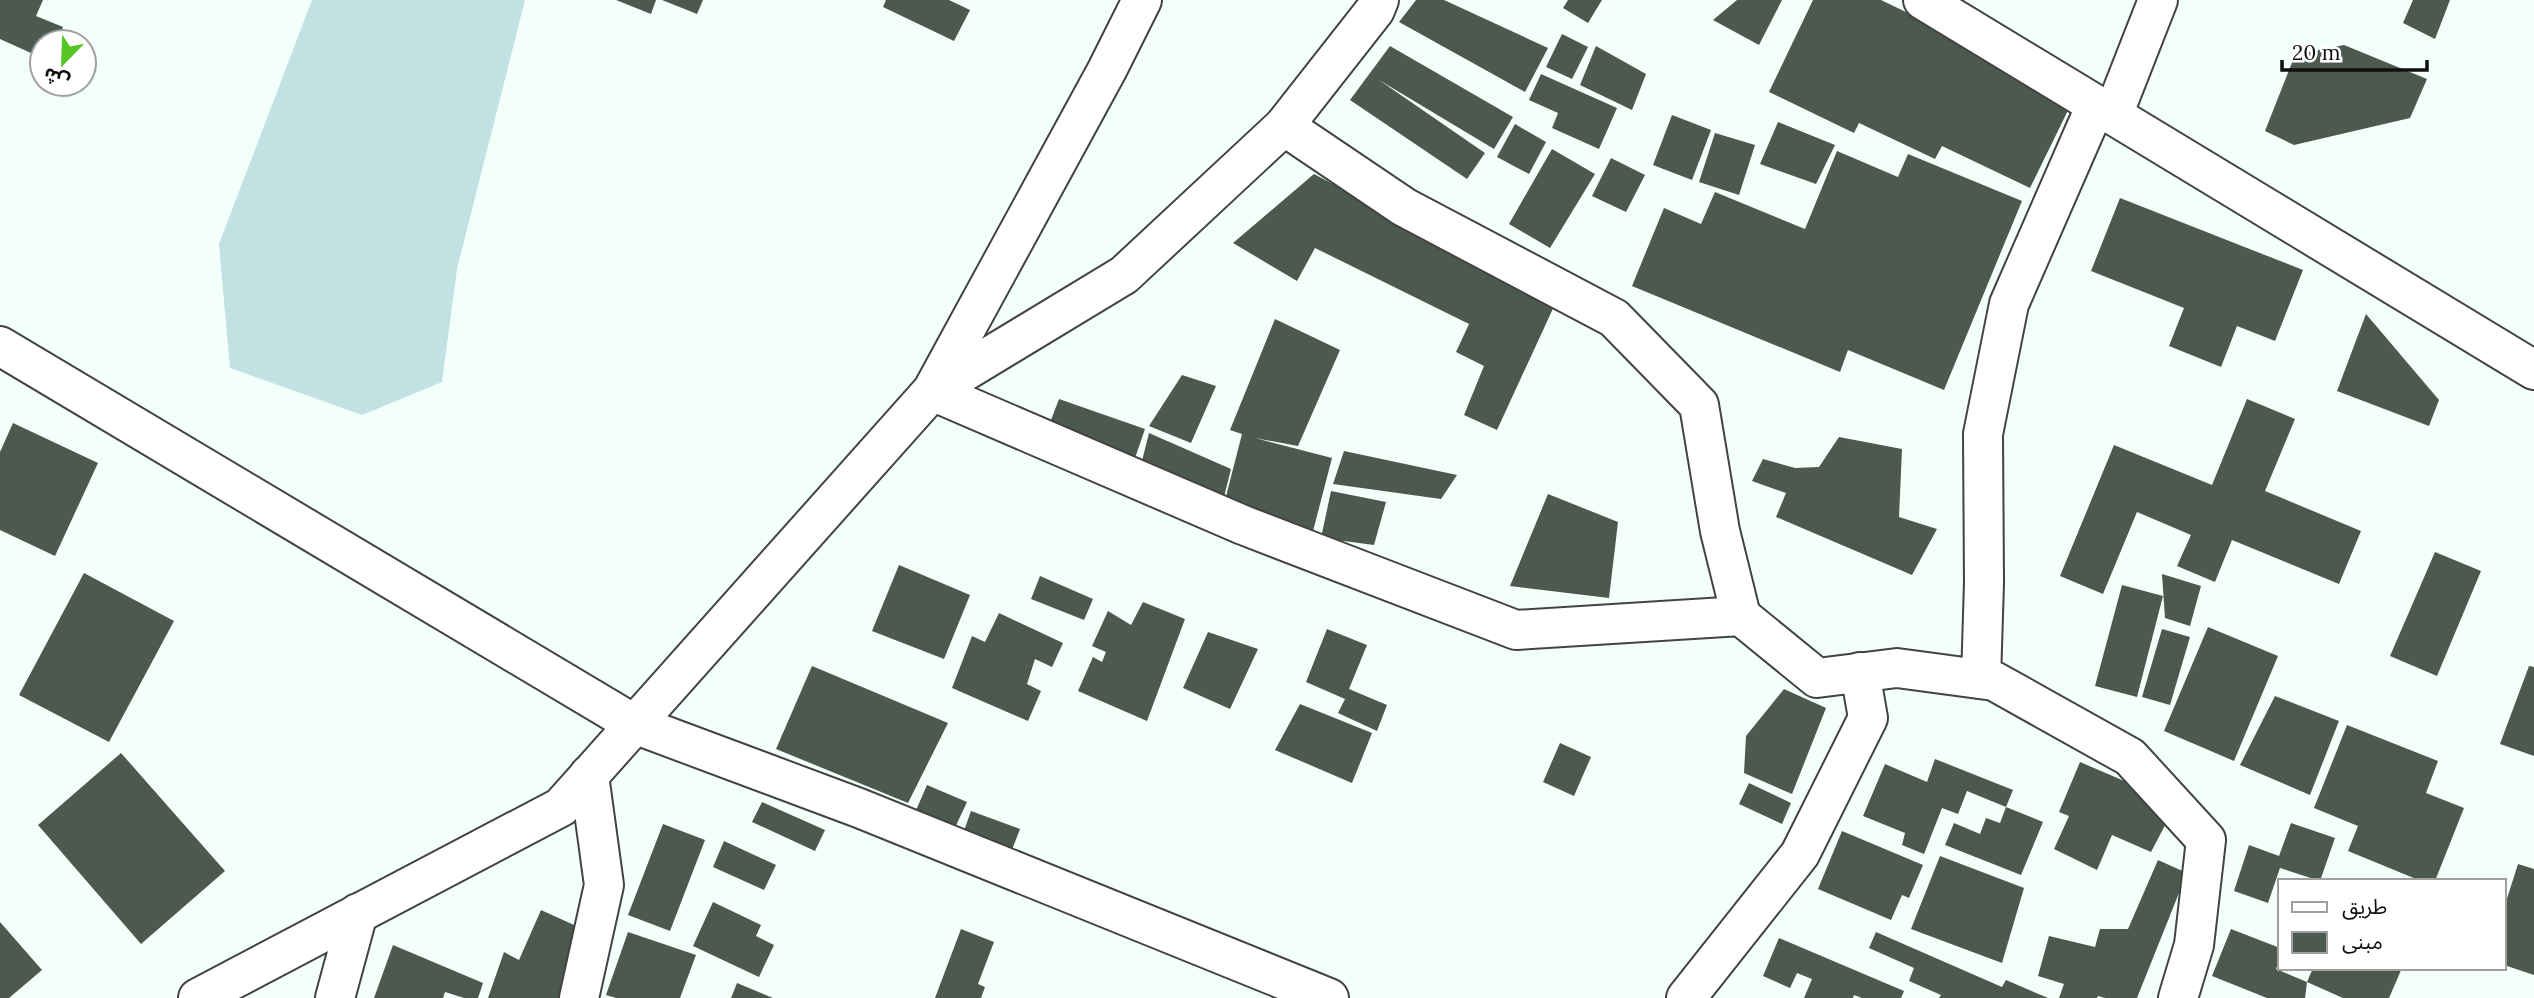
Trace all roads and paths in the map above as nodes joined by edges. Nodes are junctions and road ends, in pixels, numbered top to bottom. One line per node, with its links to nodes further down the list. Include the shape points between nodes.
1 (1142, 0): 9 (street)
2 (1379, 0): 6 (street)
3 (1923, 0): 5 (street)
4 (2158, 0): 5 (street)
5 (2105, 110): 8 (street); 12 (street, via 2009,304 1983,434)
6 (1284, 125): 9 (street, via 1124,275); 10 (street, via 1404,207 1614,318 1699,405 1720,531)
7 (0, 346): 13 (street)
8 (2534, 370)
9 (932, 391): 10 (street, via 1242,525 1516,630); 13 (street)
10 (1741, 617): 11 (street, via 1818,678)
11 (1860, 672): 12 (street, via 1897,667); 20 (street, via 1868,718 1800,854)
12 (1981, 679): 21 (street, via 1994,681 2130,757 2206,840 2194,945)
13 (635, 724): 14 (street); 19 (street, via 859,808)
14 (589, 775): 15 (street, via 561,807); 18 (street, via 604,885)
15 (358, 913): 16 (street); 17 (street)
16 (198, 998)
17 (335, 998)
18 (579, 998)
19 (1329, 998)
20 (1686, 998)
21 (2178, 998)

